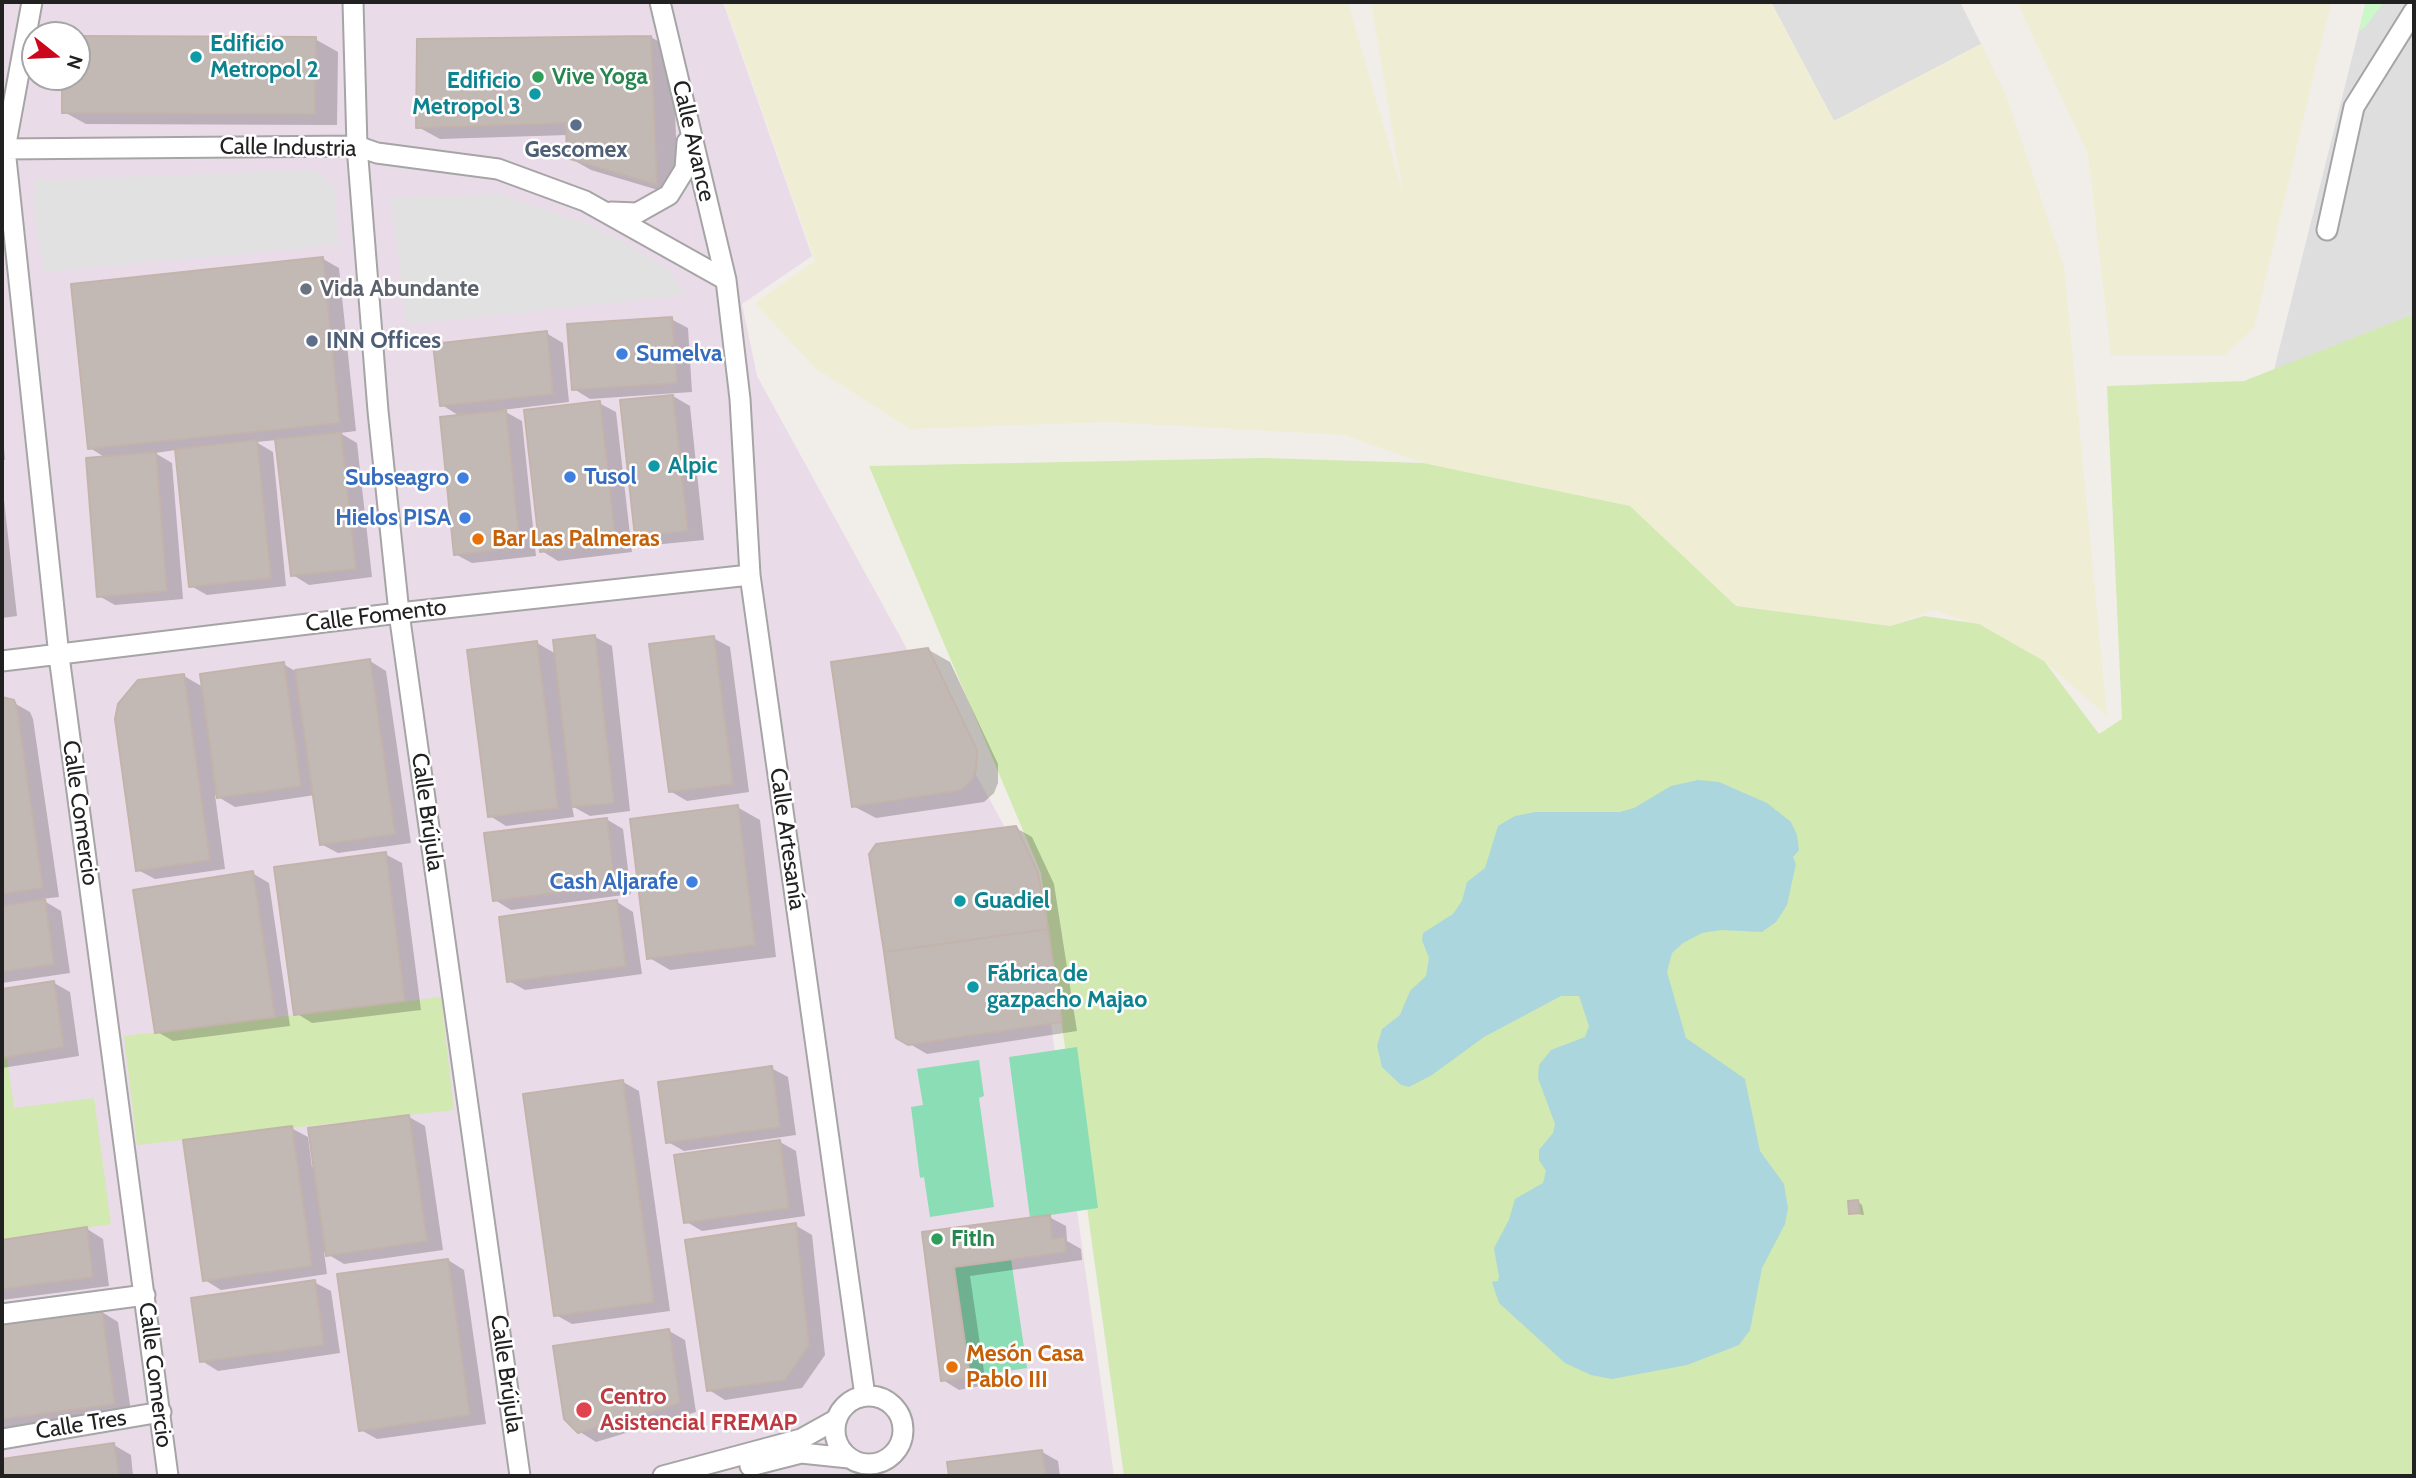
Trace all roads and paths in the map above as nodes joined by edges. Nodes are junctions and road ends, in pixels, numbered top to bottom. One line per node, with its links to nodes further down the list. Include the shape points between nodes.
1 (33, 2): 7 (street, Calle Comercio)
2 (353, 2): 6 (street)
3 (660, 2): 5 (street, Calle Avance)
4 (2414, 11): 9 (street, via 2354,107)
5 (689, 124): 8 (street, Calle Industria, via 685,169 668,195 638,213); 10 (street, Calle Avance)
6 (356, 146): 7 (street, Calle Industria); 8 (street, Calle Industria, via 377,153 498,169); 12 (street, Calle Brújula)
7 (3, 149): 13 (street, Calle Comercio)
8 (606, 212): 10 (street, Calle Industria)
9 (2327, 230)
10 (726, 280): 11 (street, Calle Artesanía, via 740,399)
11 (750, 575): 12 (street, Calle Fomento); 17 (street, Calle Artesanía)
12 (399, 613): 13 (street, Calle Fomento); 24 (street, Calle Brújula)
13 (59, 656): 14 (street, Calle Fomento); 15 (street, Calle Comercio)
14 (2, 661)
15 (145, 1295): 16 (street); 18 (street, Calle Comercio)
16 (2, 1314)
17 (865, 1396): 19 (street, via 847,1403); 22 (street, via 887,1401 901,1419 900,1444)
18 (161, 1412): 20 (street, Calle Tres); 23 (street, Calle Comercio)
19 (837, 1419): 21 (street, via 836,1440); 25 (street, via 801,1438)
20 (2, 1438)
21 (849, 1458): 22 (street); 26 (street, via 801,1453)
22 (878, 1470)
23 (169, 1476)
24 (520, 1476)
25 (663, 1476)
26 (708, 1476)

